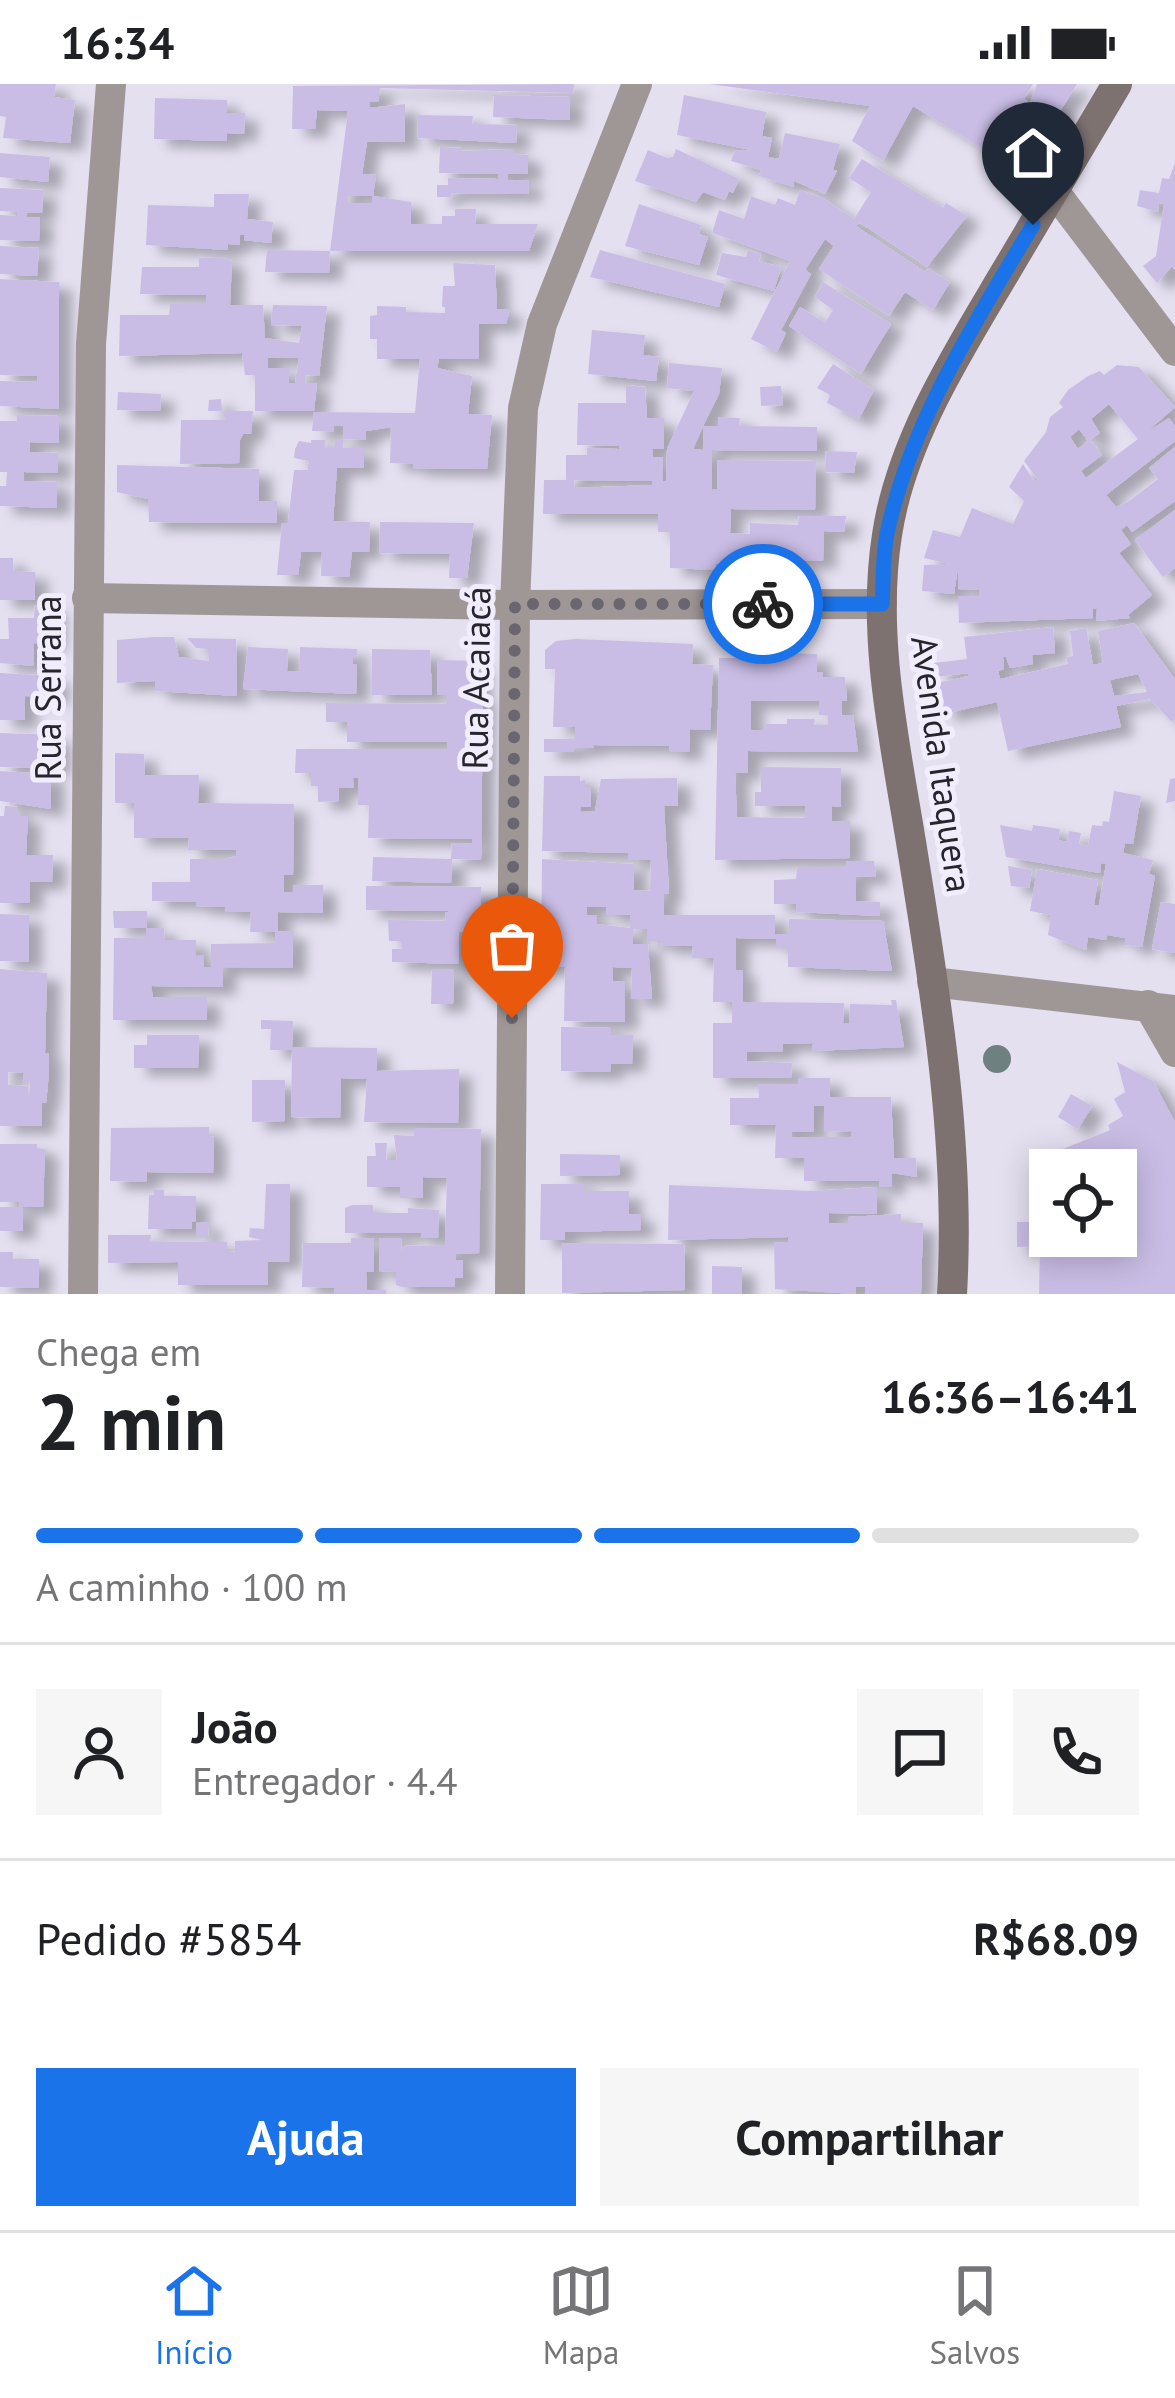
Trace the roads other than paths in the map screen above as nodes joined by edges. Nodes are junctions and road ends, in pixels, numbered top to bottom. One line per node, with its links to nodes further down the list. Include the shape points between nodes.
1 (111, 84): 6 (street, Rua Serrana, via 92,323)
2 (637, 84): 7 (street, Rua Acaiacá, via 542,324 524,408)
3 (1118, 84): 4 (street, Avenida Itaquera)
4 (1054, 191): 5 (street); 8 (street, Avenida Itaquera, via 946,376 906,464 886,534)
5 (1175, 351)
6 (87, 598): 7 (street); 12 (street, Rua Serrana)
7 (515, 604): 8 (street); 13 (street, Rua Acaiacá)
8 (882, 604): 9 (street, Avenida Itaquera)
9 (932, 982): 10 (street); 14 (street, Avenida Itaquera, via 952,1168)
10 (1161, 1007): 11 (street)
11 (1175, 1052)
12 (83, 1294)
13 (510, 1294)
14 (952, 1294)

